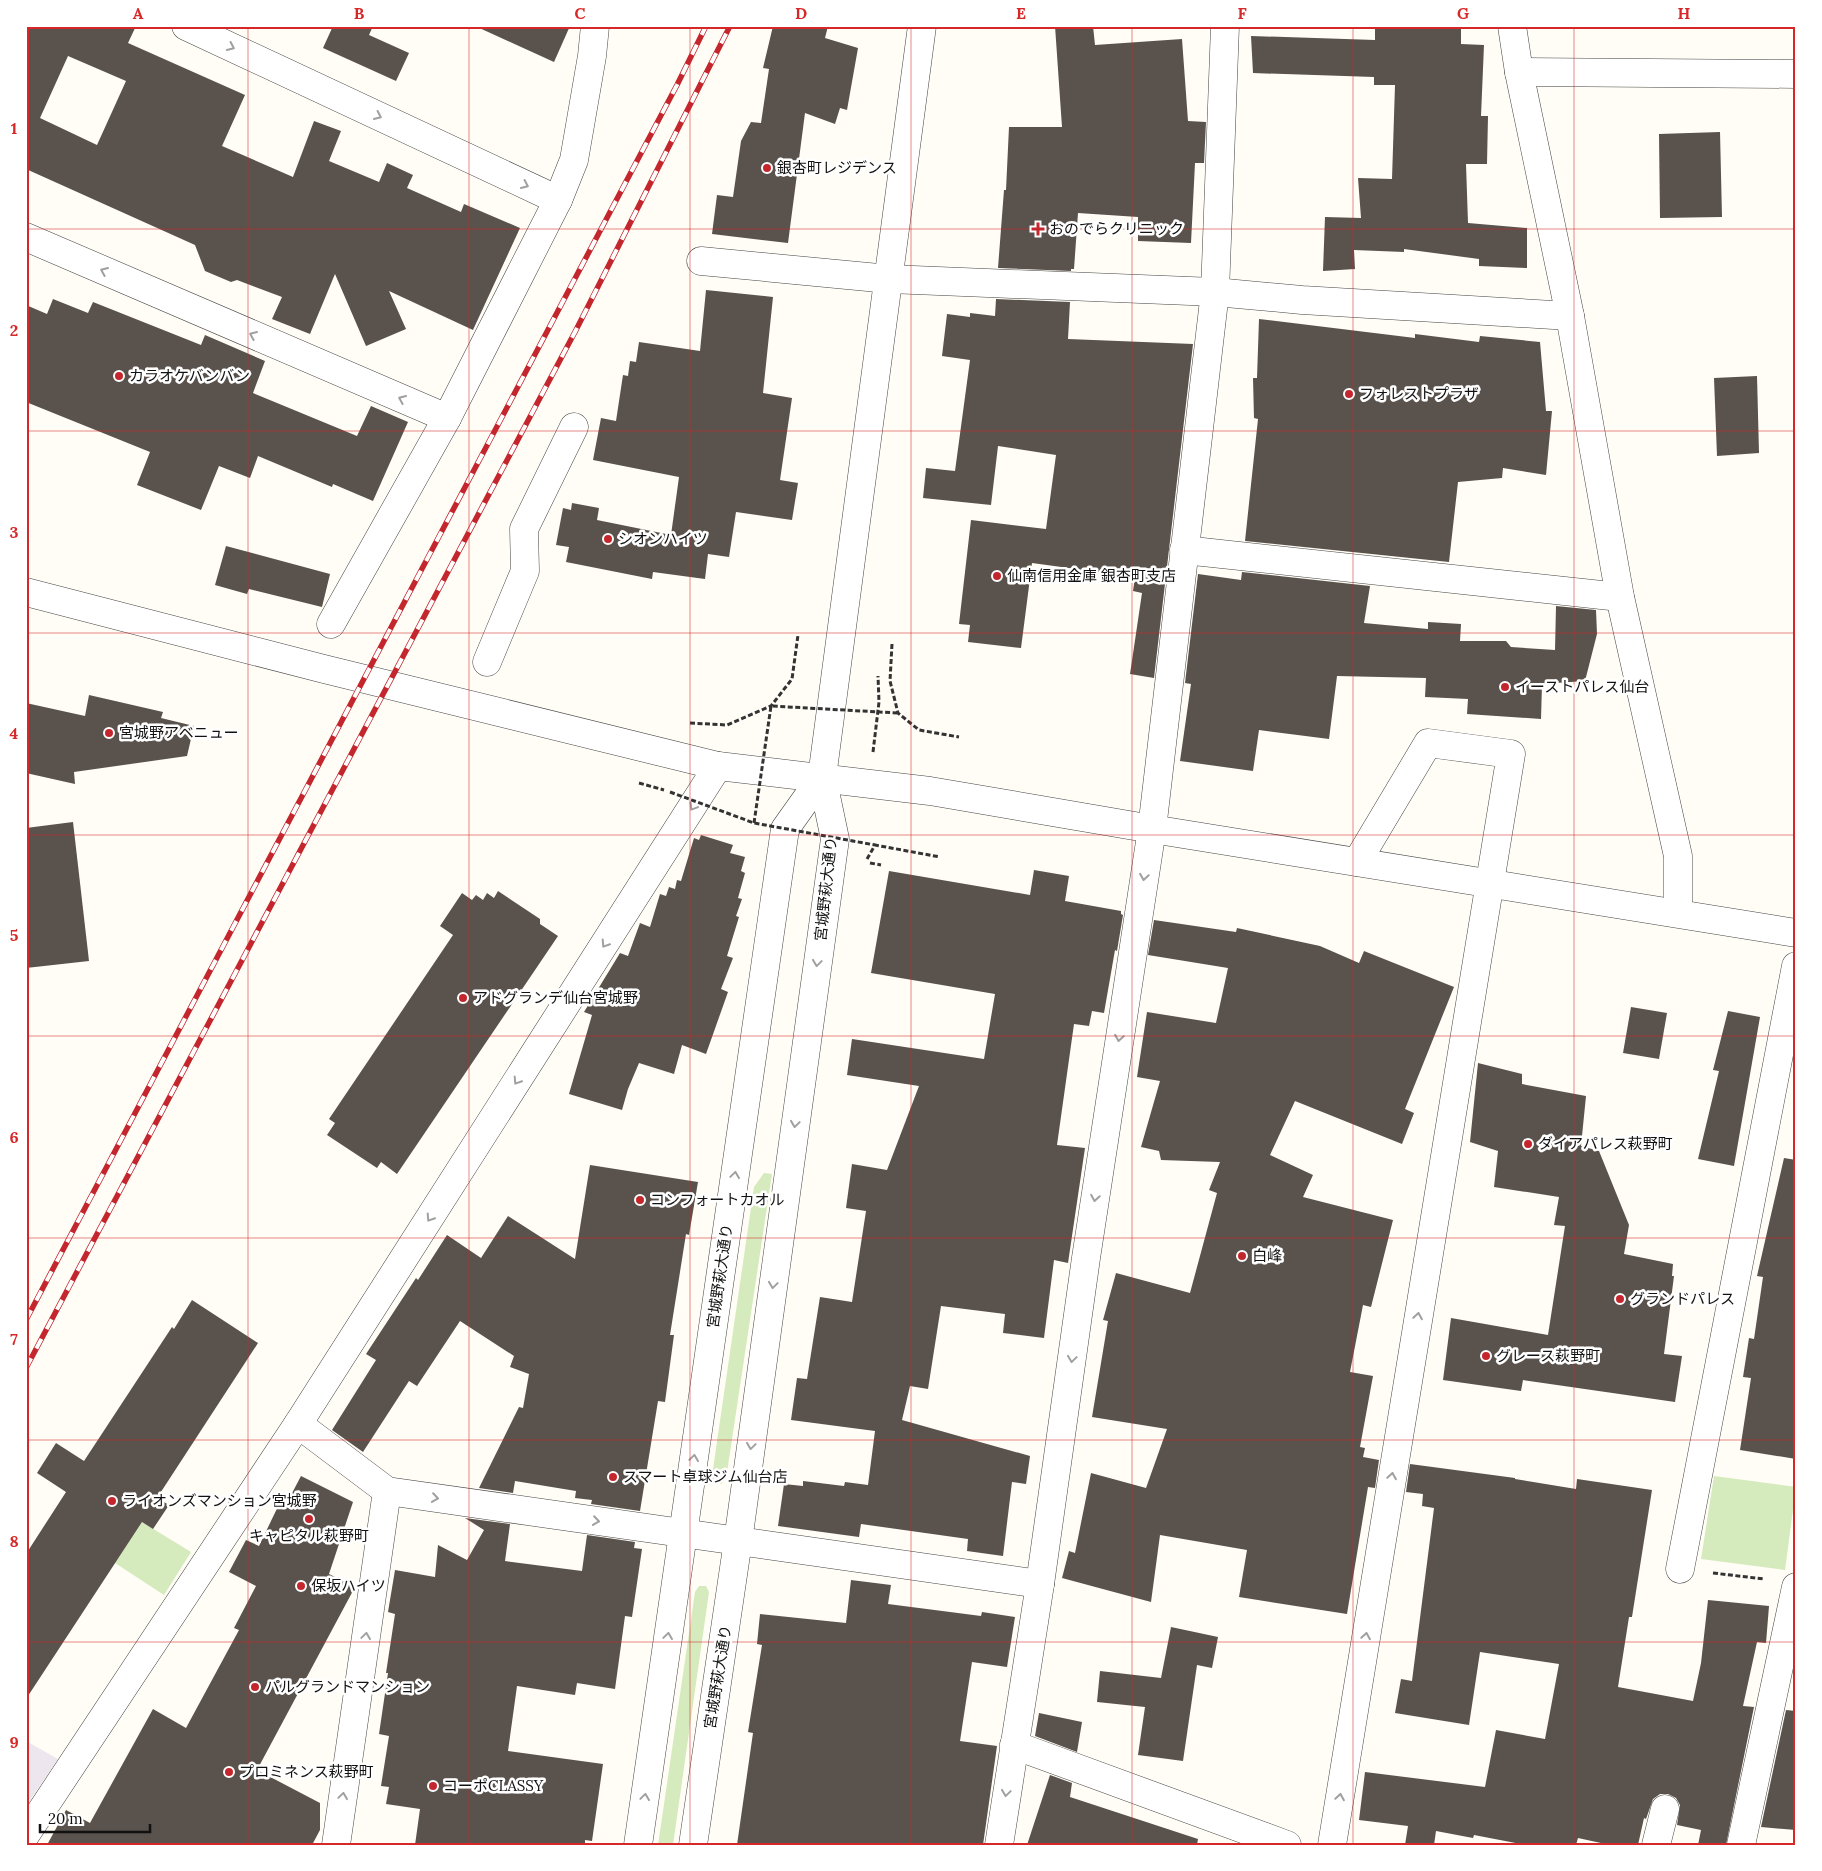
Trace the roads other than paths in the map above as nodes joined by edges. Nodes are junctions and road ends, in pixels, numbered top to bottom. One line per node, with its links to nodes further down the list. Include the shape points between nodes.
1 (186, 26): 8 (street, one-way to 8)
2 (595, 26): 8 (street, via 574,160)
3 (922, 26): 11 (street)
4 (1225, 26): 12 (street)
5 (1512, 26): 6 (street)
6 (1519, 72): 7 (street); 13 (street)
7 (1796, 74)
8 (558, 200): 14 (street)
9 (26, 237): 14 (street, one-way to 9)
10 (701, 261): 11 (street)
11 (889, 278): 12 (street); 22 (street)
12 (1215, 292): 13 (street); 16 (street)
13 (1570, 316): 18 (street)
14 (447, 418): 19 (street)
15 (574, 427): 20 (street, via 524,529 525,571)
16 (1184, 550): 18 (street); 23 (street)
17 (26, 592): 21 (street)
18 (1620, 598): 26 (street, via 1678,856)
19 (331, 624)
20 (487, 662)
21 (718, 766): 22 (street); 29 (street, one-way to 29)
22 (822, 777): 23 (street, via 930,791); 31 (street, 宮城野萩大通り, one-way to 22, via 785,829); 32 (street, 宮城野萩大通り, one-way to 32, via 834,839)
23 (1152, 829): 24 (street); 34 (street, one-way to 34, via 1087,1249)
24 (1358, 862): 25 (street); 25 (street, via 1428,743 1511,754)
25 (1489, 883): 26 (street); 44 (street, one-way to 25)
26 (1678, 913): 27 (street)
27 (1796, 933)
28 (1796, 966): 33 (street)
29 (298, 1424): 30 (street); 38 (street)
30 (387, 1491): 31 (street, one-way to 31); 39 (street, one-way to 30)
31 (683, 1534): 32 (street); 40 (street, 宮城野萩大通り, one-way to 31)
32 (738, 1541): 34 (street); 41 (street, 宮城野萩大通り)
33 (1680, 1569)
34 (1040, 1584): 36 (street)
35 (1796, 1588): 46 (street)
36 (1014, 1745): 42 (street, one-way to 42); 43 (street)
37 (1665, 1809): 45 (street)
38 (26, 1834)
39 (336, 1845)
40 (638, 1845)
41 (693, 1845)
42 (999, 1845)
43 (1287, 1845)
44 (1332, 1845)
45 (1656, 1845)
46 (1741, 1845)

